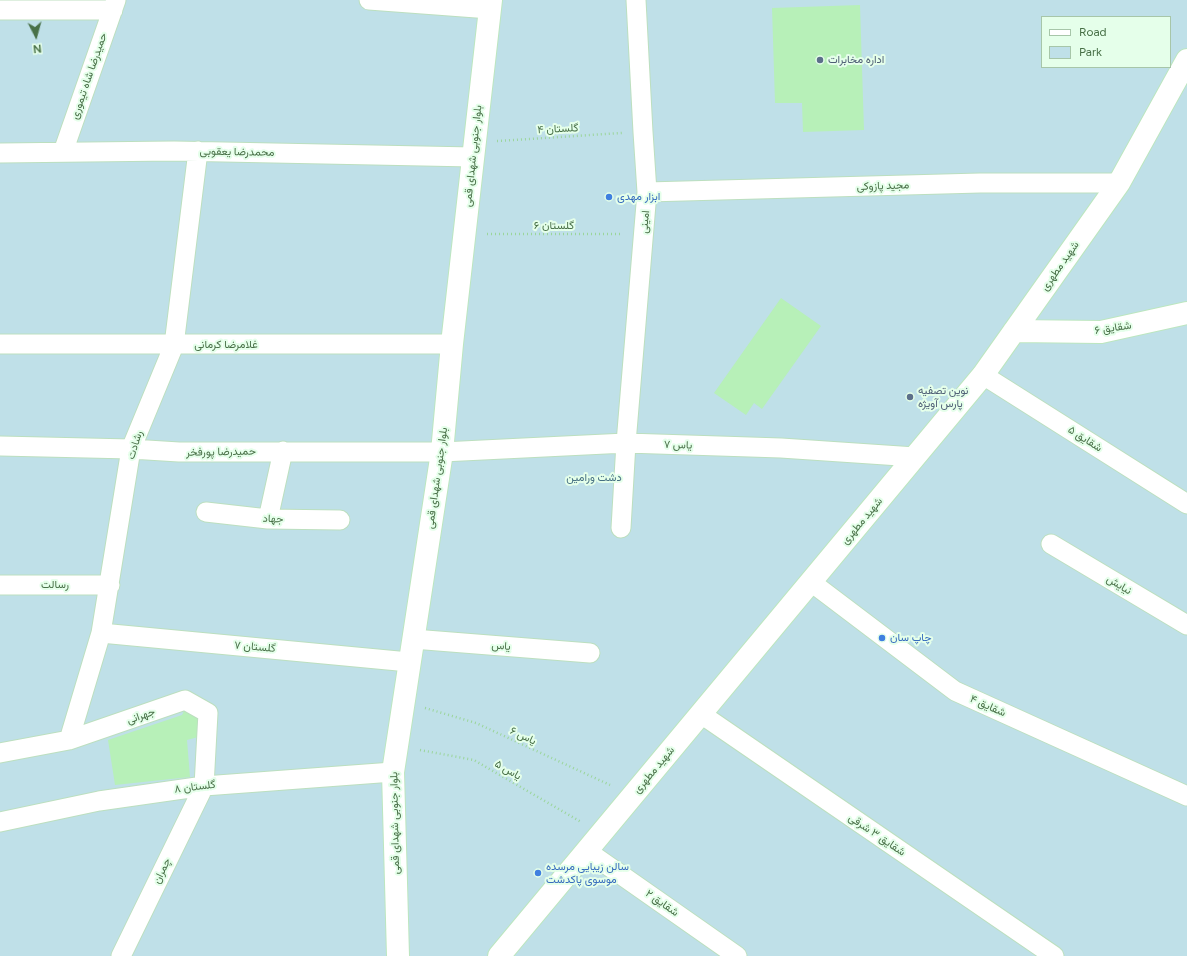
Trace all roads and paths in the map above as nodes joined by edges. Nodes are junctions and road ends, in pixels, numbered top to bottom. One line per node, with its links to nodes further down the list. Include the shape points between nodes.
1 (370, 0): 3 (street)
2 (636, 0): 7 (street, امینی)
3 (491, 4): 8 (main road, بلوار جنوبی شهدای قمی)
4 (114, 5): 5 (street); 10 (street, حمیدرضا شاه تیموری)
5 (0, 10)
6 (1184, 72): 12 (main road, شهید مطهری)
7 (643, 132): 8 (path, گلستان ۴); 13 (street, امینی)
8 (474, 149): 9 (street, محمدرضا یعقوبی); 14 (main road, بلوار جنوبی شهدای قمی)
9 (198, 151): 10 (street, محمدرضا یعقوبی); 20 (street, رشادت)
10 (63, 152): 11 (street, محمدرضا یعقوبی)
11 (0, 153)
12 (1119, 183): 13 (street, مجید پازوکی, via 980,182); 17 (main road, شهید مطهری)
13 (647, 192): 15 (street, امینی)
14 (464, 234): 15 (path, گلستان ۶); 19 (main road, بلوار جنوبی شهدای قمی)
15 (644, 234): 22 (street, امینی)
16 (1187, 313): 17 (main road, شقایق ۶, via 1101,332)
17 (1014, 331): 21 (main road, شهید مطهری)
18 (0, 344): 20 (street, غلامرضا کرمانی)
19 (452, 344): 20 (street, غلامرضا کرمانی); 26 (main road, بلوار جنوبی شهدای قمی)
20 (174, 345): 24 (street, رشادت)
21 (983, 375): 27 (main road, شهید مطهری); 28 (street, شقایق ۵)
22 (626, 443): 26 (street, یاس ۷); 27 (street, یاس ۷, via 781,448); 32 (street, امینی)
23 (0, 446): 24 (street, حمیدرضا پورفخر)
24 (131, 449): 25 (street, حمیدرضا پورفخر, via 179,452); 36 (street, رشادت)
25 (283, 451): 26 (street, حمیدرضا پورفخر); 30 (street)
26 (442, 452): 39 (main road, بلوار جنوبی شهدای قمی)
27 (915, 457): 34 (main road, شهید مطهری)
28 (1187, 504)
29 (206, 512): 30 (street, جهاد)
30 (268, 520): 31 (street, جهاد)
31 (340, 520)
32 (621, 528)
33 (1051, 544): 37 (street, نیایش)
34 (811, 582): 43 (main road, شهید مطهری); 50 (street, شقایق ۴, via 955,691)
35 (0, 585): 36 (street, رسالت)
36 (110, 585): 38 (street, رشادت)
37 (1187, 626)
38 (101, 633): 41 (street, گلستان ۷); 44 (street, رشادت)
39 (413, 639): 40 (street, یاس); 41 (main road, بلوار جنوبی شهدای قمی)
40 (590, 653)
41 (410, 662): 42 (main road, بلوار جنوبی شهدای قمی)
42 (404, 702): 45 (main road, بلوار جنوبی شهدای قمی); 49 (path, یاس ۶, via 476,723)
43 (701, 714): 49 (main road, شهید مطهری); 58 (street, شقایق ۳ شرقی)
44 (69, 740): 46 (street, جهرانی); 48 (street, جهرانی, via 185,700 208,713)
45 (397, 747): 47 (main road, بلوار جنوبی شهدای قمی); 52 (path, یاس ۵, via 474,760)
46 (0, 753)
47 (393, 772): 48 (street, گلستان ۸); 55 (main road, بلوار جنوبی شهدای قمی)
48 (204, 786): 51 (street, گلستان ۸, via 99,801); 54 (street, چمران)
49 (632, 796): 52 (main road, شهید مطهری)
50 (1187, 796)
51 (0, 822)
52 (601, 834): 53 (main road, شهید مطهری)
53 (587, 850): 56 (main road, شهید مطهری); 57 (street, شقایق ۲)
54 (121, 956)
55 (398, 956)
56 (499, 956)
57 (737, 956)
58 (1054, 956)

